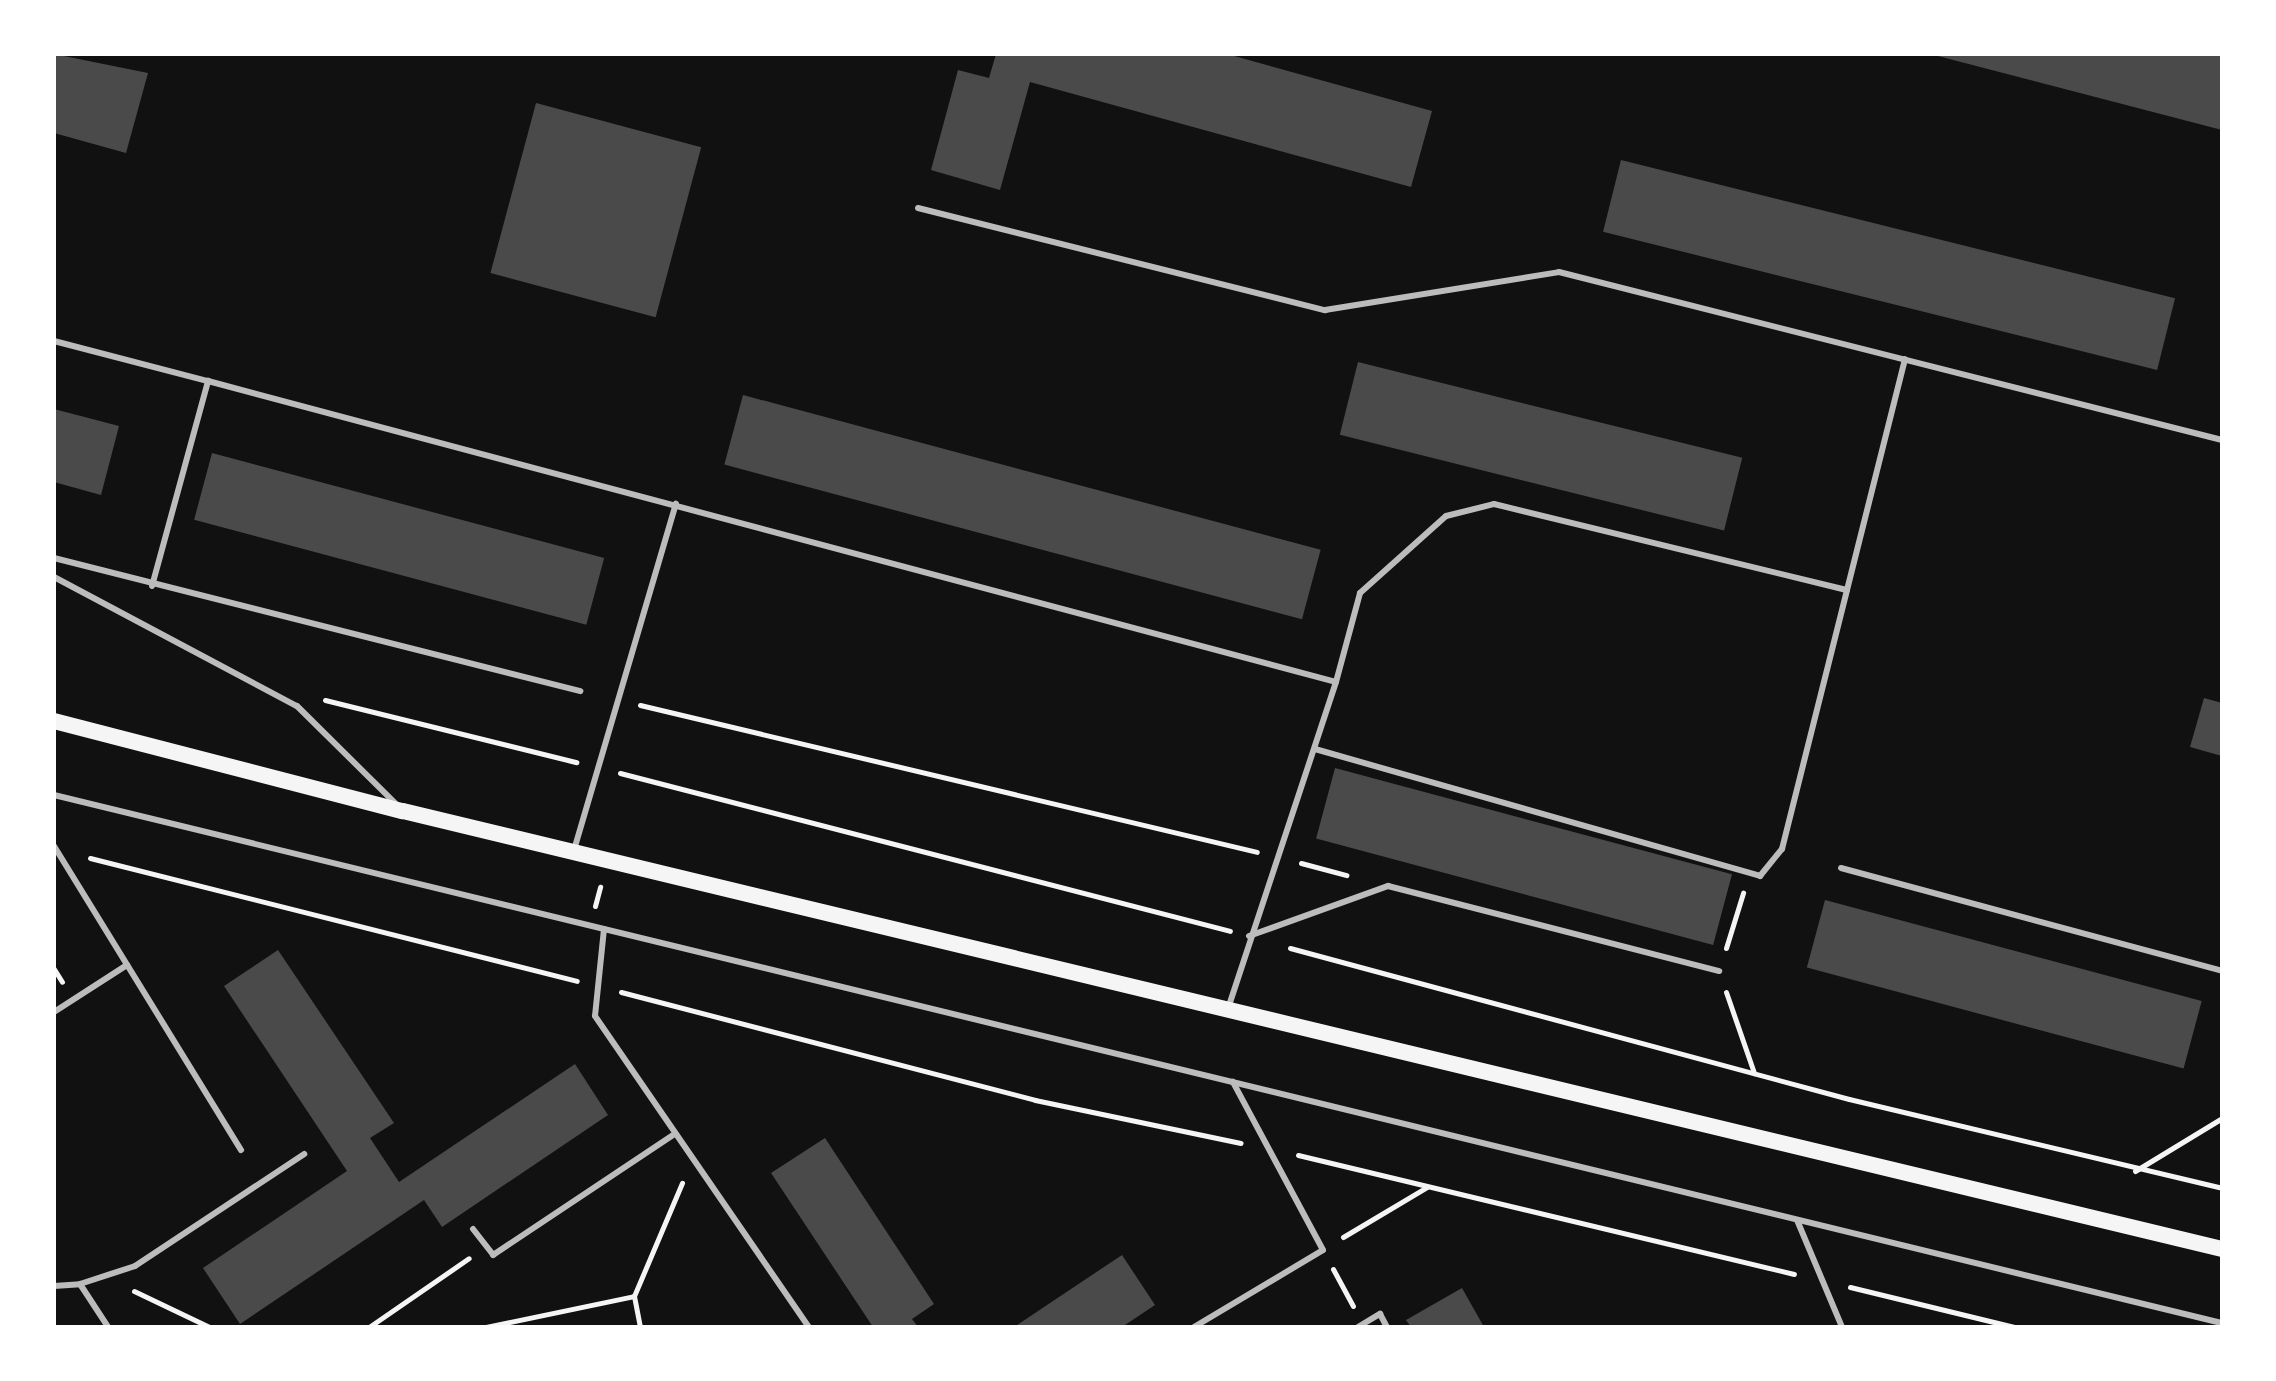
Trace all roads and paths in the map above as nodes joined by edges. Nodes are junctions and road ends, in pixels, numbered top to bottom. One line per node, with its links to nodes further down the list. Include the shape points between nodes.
1 (918, 208): 3 (lane, via 1325,310 1559,272)
2 (54, 341): 4 (lane)
3 (1905, 359): 5 (lane); 10 (lane)
4 (208, 381): 6 (lane); 9 (lane)
5 (2222, 440)
6 (676, 504): 11 (lane); 14 (lane)
7 (54, 558): 9 (lane)
8 (54, 577): 19 (lane, via 297,706)
9 (152, 586): 12 (lane)
10 (1847, 590): 11 (lane, via 1494,504 1446,516 1360,593); 24 (lane, via 1782,849 1760,876)
11 (1336, 682): 16 (lane)
12 (580, 691)
13 (312, 696): 17 (path)
14 (616, 699): 17 (lane); 22 (path)
15 (54, 721): 19 (main road)
16 (1315, 749): 22 (lane); 24 (lane)
17 (596, 767): 21 (lane); 27 (path)
18 (54, 795): 26 (lane)
19 (403, 811): 21 (main road)
20 (55, 848): 28 (lane); 31 (path)
21 (573, 852): 32 (main road)
22 (1276, 857): 25 (path); 27 (lane)
23 (1841, 868): 30 (lane)
24 (1749, 873): 29 (path)
25 (1388, 886): 27 (lane); 29 (lane)
26 (604, 929): 31 (lane); 35 (lane)
27 (1249, 936): 32 (lane); 34 (path)
28 (127, 965): 33 (lane); 39 (lane)
29 (1719, 971): 34 (path)
30 (2222, 971)
31 (601, 987): 37 (lane, via 595,1016); 38 (path, via 1035,1100)
32 (1228, 1011): 49 (main road)
33 (54, 1012)
34 (1754, 1073): 41 (path)
35 (1233, 1082): 38 (lane); 45 (lane)
36 (2222, 1118): 41 (path)
37 (673, 1135): 47 (lane, via 493,1255); 64 (lane)
38 (1272, 1149): 42 (path); 48 (lane)
39 (241, 1150)
40 (304, 1154): 50 (lane, via 135,1266)
41 (2135, 1171): 43 (path)
42 (1428, 1186): 48 (path); 51 (path)
43 (2222, 1188)
44 (668, 1212): 55 (path)
45 (1797, 1220): 51 (lane); 56 (lane)
46 (473, 1229): 47 (lane)
47 (486, 1246): 61 (path)
48 (1323, 1250): 54 (path); 65 (lane)
49 (2220, 1250)
50 (104, 1277): 52 (lane); 58 (path)
51 (1823, 1281): 68 (lane); 69 (path)
52 (80, 1284): 53 (lane); 57 (lane)
53 (54, 1286)
54 (1345, 1290)
55 (634, 1296): 62 (path); 63 (path)
56 (2222, 1323)
57 (108, 1327)
58 (209, 1327)
59 (287, 1327): 60 (path)
60 (310, 1327)
61 (369, 1327)
62 (486, 1327)
63 (640, 1327)
64 (809, 1327)
65 (1194, 1327)
66 (1358, 1327): 67 (lane, via 1380,1314)
67 (1387, 1327)
68 (1842, 1327)
69 (2014, 1327)

